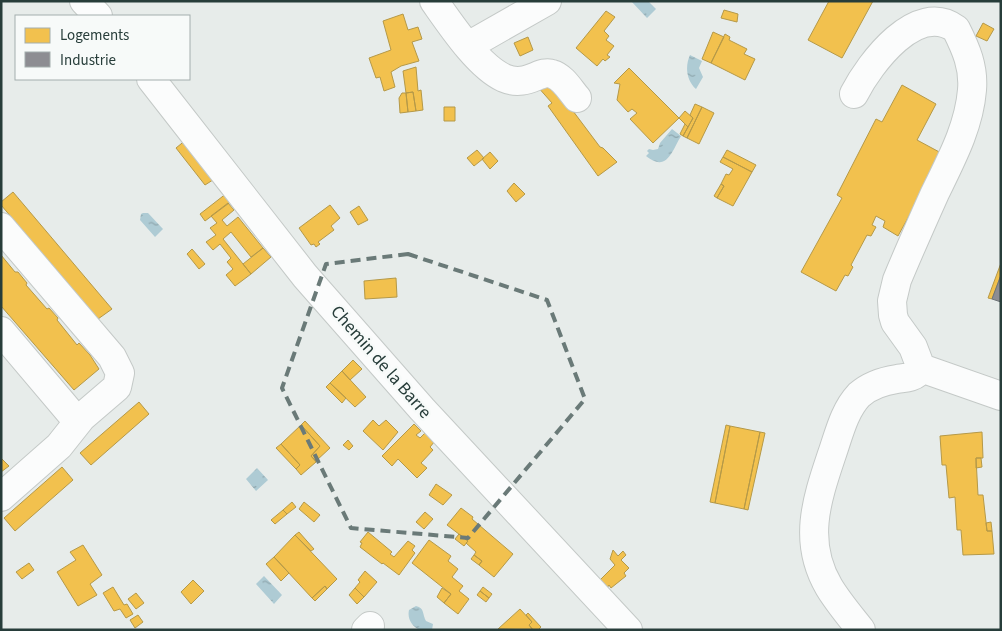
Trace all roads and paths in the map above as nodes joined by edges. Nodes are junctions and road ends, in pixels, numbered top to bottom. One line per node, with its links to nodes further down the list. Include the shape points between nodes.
1 (84, 1): 5 (street)
2 (434, 1): 6 (street)
3 (547, 1): 6 (street)
4 (927, 3): 8 (street, via 906,13 891,28); 12 (street, via 939,8 952,22 969,58 972,85 959,143 893,293 895,322 913,348)
5 (97, 15)
6 (468, 46): 9 (street, via 503,77 517,82 550,73 565,83)
7 (152, 80): 16 (street, Chemin de la Barre, via 305,276 422,409)
8 (854, 94)
9 (577, 98)
10 (1, 227): 14 (street, via 112,358 120,373 117,387)
11 (1, 331): 14 (street)
12 (921, 368): 13 (street); 17 (street, via 915,375 875,386 860,394 845,417 815,512 813,530 825,578)
13 (1001, 396)
14 (78, 422): 15 (street, via 59,446)
15 (1, 497)
16 (628, 630)
17 (861, 630)

